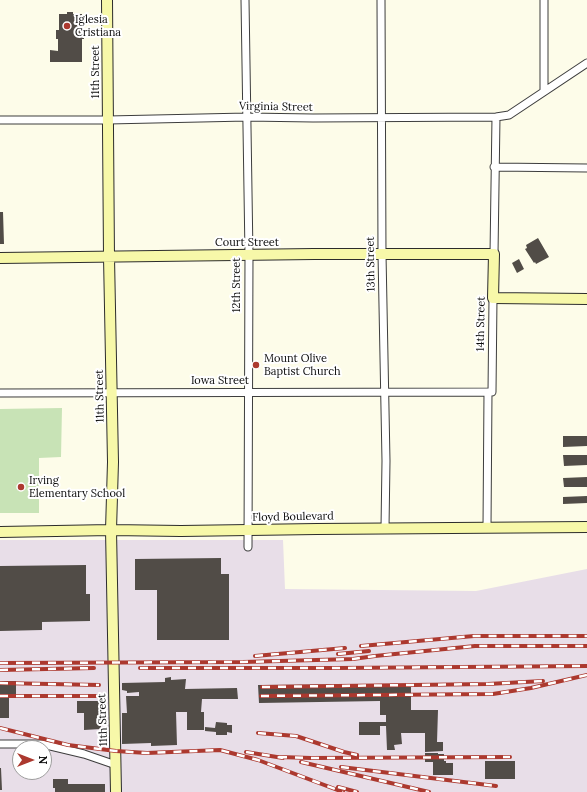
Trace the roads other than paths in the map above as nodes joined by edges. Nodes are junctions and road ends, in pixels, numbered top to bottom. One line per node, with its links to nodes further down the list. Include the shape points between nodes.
1 (107, 0): 11 (main road, 11th Street)
2 (245, 0): 7 (street, 12th Street)
3 (381, 0): 9 (street, 13th Street)
4 (544, 0): 6 (street)
5 (587, 63): 6 (street, Virginia Street)
6 (544, 91): 8 (street, Virginia Street, via 509,115)
7 (247, 117): 9 (street, Virginia Street); 11 (street, Virginia Street); 16 (street, 12th Street)
8 (496, 117): 9 (street, Virginia Street); 12 (street, 14th Street)
9 (382, 118): 14 (street, 13th Street)
10 (0, 120): 11 (street, Virginia Street)
11 (108, 120): 17 (main road, 11th Street)
12 (494, 168): 13 (street); 15 (street, 14th Street)
13 (587, 168)
14 (382, 254): 15 (main road, Court Street); 16 (main road, Court Street); 22 (street, 13th Street)
15 (494, 254): 19 (main road, 14th Street)
16 (248, 255): 17 (main road, Court Street); 21 (street, 12th Street)
17 (109, 257): 18 (main road, Court Street); 25 (main road, 11th Street)
18 (0, 258)
19 (493, 298): 20 (main road); 23 (street, 14th Street, via 492,392)
20 (587, 299)
21 (248, 392): 22 (street, Iowa Street); 25 (street, Iowa Street); 30 (street, 12th Street)
22 (384, 392): 23 (street, Iowa Street); 28 (street, 13th Street)
23 (488, 392): 26 (street, 14th Street)
24 (0, 393): 25 (street, Iowa Street)
25 (112, 393): 29 (main road, 11th Street)
26 (487, 527): 27 (main road, Floyd Boulevard); 28 (main road, Floyd Boulevard)
27 (587, 527)
28 (385, 528): 30 (main road, Floyd Boulevard)
29 (111, 530): 30 (main road, Floyd Boulevard); 31 (main road, Floyd Boulevard); 34 (main road, 11th Street)
30 (248, 530): 32 (street, 12th Street)
31 (0, 532)
32 (248, 547)
33 (0, 744): 34 (street, via 42,744)
34 (116, 765): 35 (main road, 11th Street)
35 (116, 792)

